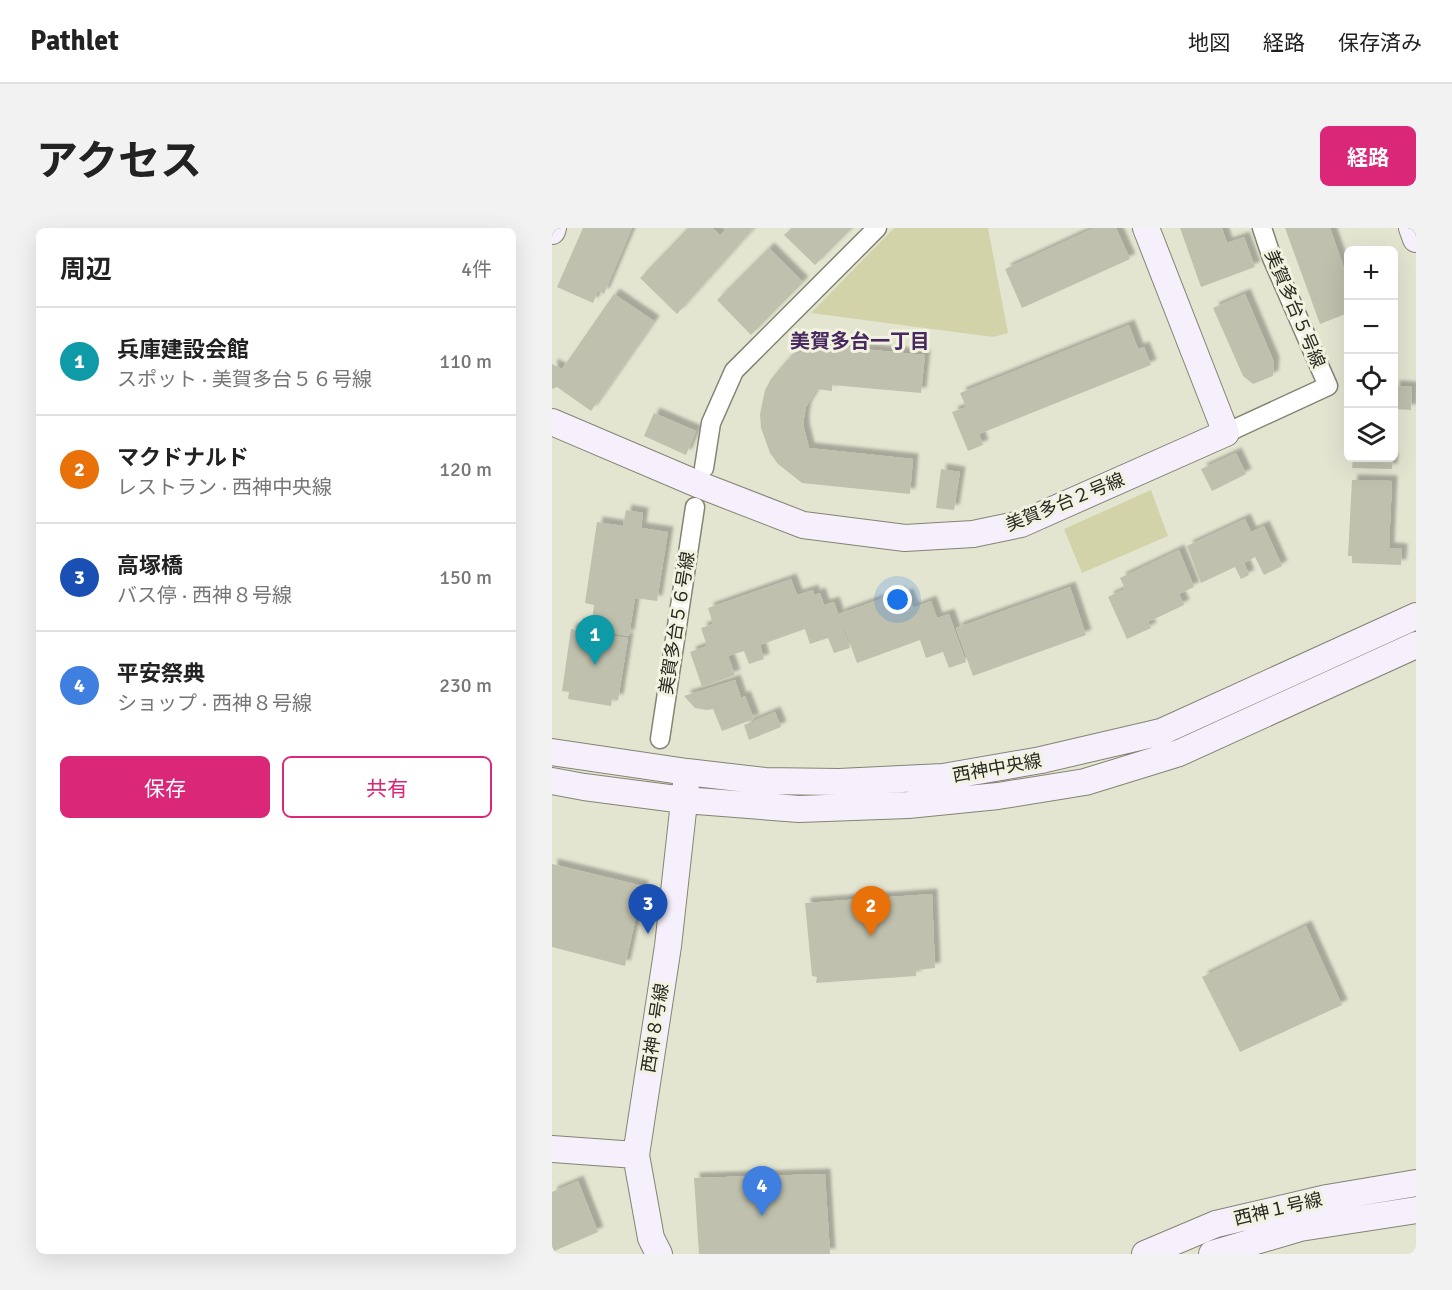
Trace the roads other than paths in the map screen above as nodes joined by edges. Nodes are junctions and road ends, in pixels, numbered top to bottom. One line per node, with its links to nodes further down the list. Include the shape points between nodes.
1 (877, 228): 8 (street, via 734,371 711,423)
2 (1146, 228): 7 (street)
3 (1262, 228): 7 (street, 美賀多台５号線, via 1328,386)
4 (1412, 228): 5 (street)
5 (1416, 239)
6 (552, 422): 7 (street, 美賀多台２号線, via 803,525 905,538 973,534 1021,524)
7 (1226, 433)
8 (704, 468)
9 (695, 507): 12 (street, 美賀多台５６号線)
10 (1416, 616): 14 (street, 西神中央線, via 1161,732 1041,760 943,777 839,782 765,781)
11 (1416, 645): 16 (street, 西神中央線, via 1179,753 1085,782 998,796 864,807 799,809)
12 (660, 739)
13 (552, 752): 14 (street, 西神中央線)
14 (687, 772): 16 (street, 西神８号線)
15 (552, 781): 16 (street, 西神中央線)
16 (684, 800): 17 (street, 西神８号線, via 668,946)
17 (637, 1146): 18 (street); 21 (street, 西神８号線, via 651,1238)
18 (552, 1149)
19 (1416, 1183): 22 (street, 西神１号線, via 1327,1198 1216,1224)
20 (1416, 1210): 23 (street, 西神１号線, via 1300,1228)
21 (659, 1254)
22 (1145, 1254)
23 (1212, 1254)

